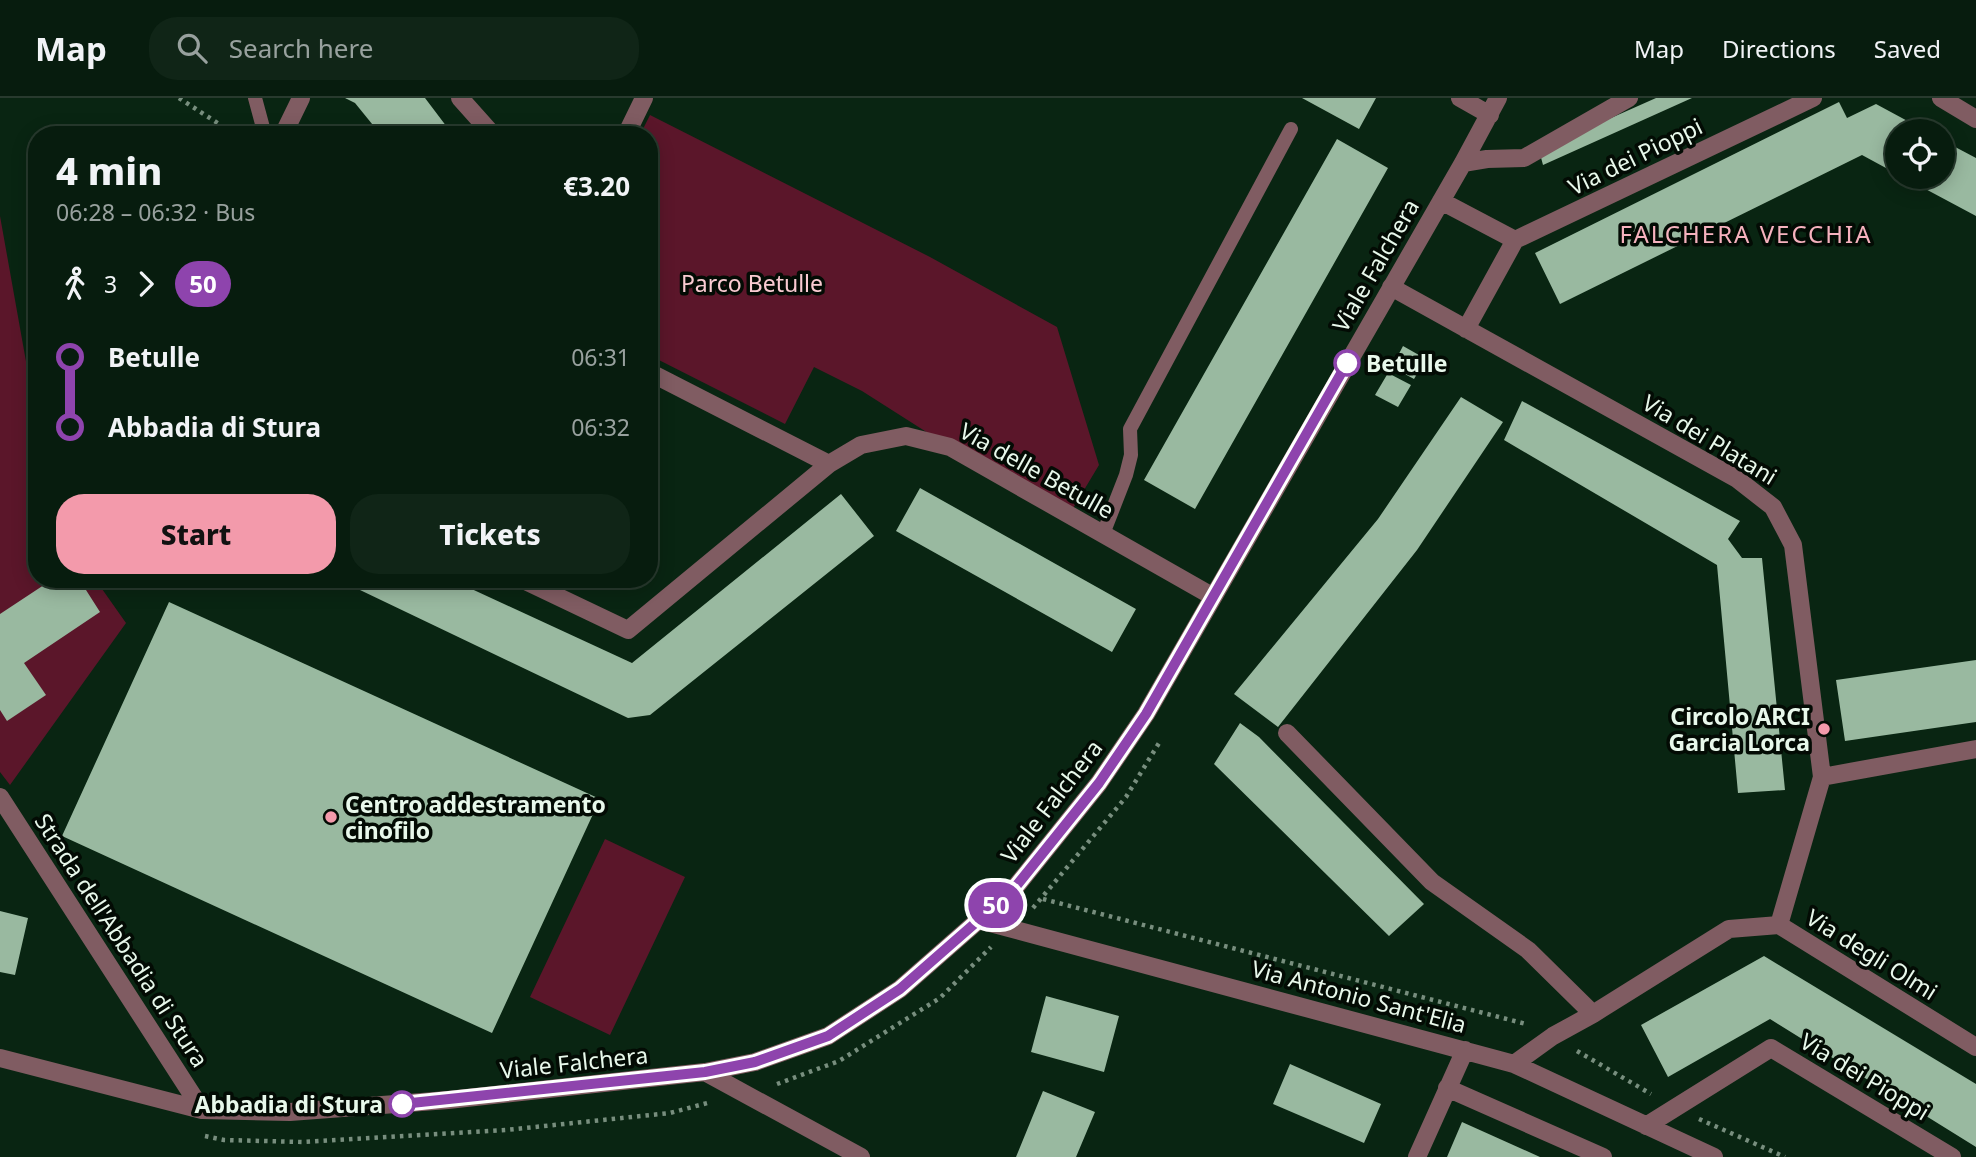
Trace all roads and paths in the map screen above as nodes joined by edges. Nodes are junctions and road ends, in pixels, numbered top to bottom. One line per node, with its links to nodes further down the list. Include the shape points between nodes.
1 (179, 98): 13 (path)
2 (255, 98): 14 (lane)
3 (301, 98): 15 (street)
4 (460, 98): 16 (street)
5 (644, 98): 17 (street)
6 (1460, 98): 11 (street)
7 (1498, 98): 11 (street, Viale Falchera)
8 (1629, 98): 19 (street, via 1524,158)
9 (1813, 98): 21 (street, Via dei Pioppi)
10 (1941, 98): 12 (street)
11 (1490, 115): 19 (street, Viale Falchera)
12 (1976, 119)
13 (222, 126)
14 (263, 126)
15 (287, 126)
16 (485, 126)
17 (630, 126)
18 (1291, 129): 26 (lane, via 1130,429 1126,475)
19 (1464, 163): 20 (street, Viale Falchera)
20 (1441, 201): 21 (street); 22 (street, Viale Falchera)
21 (1515, 240): 23 (street)
22 (1391, 286): 23 (street, Via dei Platani); 28 (street, Viale Falchera)
23 (1466, 329): 31 (street, Via dei Platani, via 1737,479 1773,506 1793,545)
24 (658, 377): 25 (street)
25 (829, 464): 26 (street, Via delle Betulle, via 861,445 906,436 950,447); 27 (street, Via delle Betulle, via 628,631)
26 (1103, 534): 28 (street, Via delle Betulle)
27 (540, 588)
28 (1213, 596): 34 (street, Viale Falchera, via 1146,714 1099,783 1013,890)
29 (1286, 733): 36 (street, via 1432,883 1528,950)
30 (1976, 749): 31 (street)
31 (1822, 777): 35 (street, Via dei Platani)
32 (0, 797): 47 (street, Strada dell'Abbadia di Stura)
33 (1043, 899): 37 (path)
34 (979, 920): 40 (street, Via Antonio Sant'Elia); 43 (street, Viale Falchera, via 900,989 828,1036 755,1062)
35 (1779, 925): 36 (street, Via degli Olmi, via 1729,929); 39 (street, Via degli Olmi)
36 (1594, 1014): 42 (street, Via degli Olmi)
37 (1528, 1025)
38 (1565, 1044): 45 (path)
39 (1976, 1047)
40 (1465, 1050): 42 (street, Via Antonio Sant'Elia); 44 (street)
41 (0, 1058): 47 (street, Viale Falchera)
42 (1514, 1064): 49 (street, Via Antonio Sant'Elia)
43 (705, 1072): 47 (street, Viale Falchera, via 290,1112); 51 (street)
44 (1447, 1088): 52 (street); 53 (street)
45 (1658, 1098)
46 (720, 1100): 50 (path, via 670,1113 506,1130 303,1142)
47 (202, 1110)
48 (1698, 1119): 55 (path)
49 (1646, 1126): 54 (street, Via Antonio Sant'Elia); 56 (street, Via dei Pioppi, via 1771,1048)
50 (224, 1140)
51 (861, 1157)
52 (1417, 1157)
53 (1603, 1157)
54 (1714, 1157)
55 (1784, 1157)
56 (1952, 1157)

